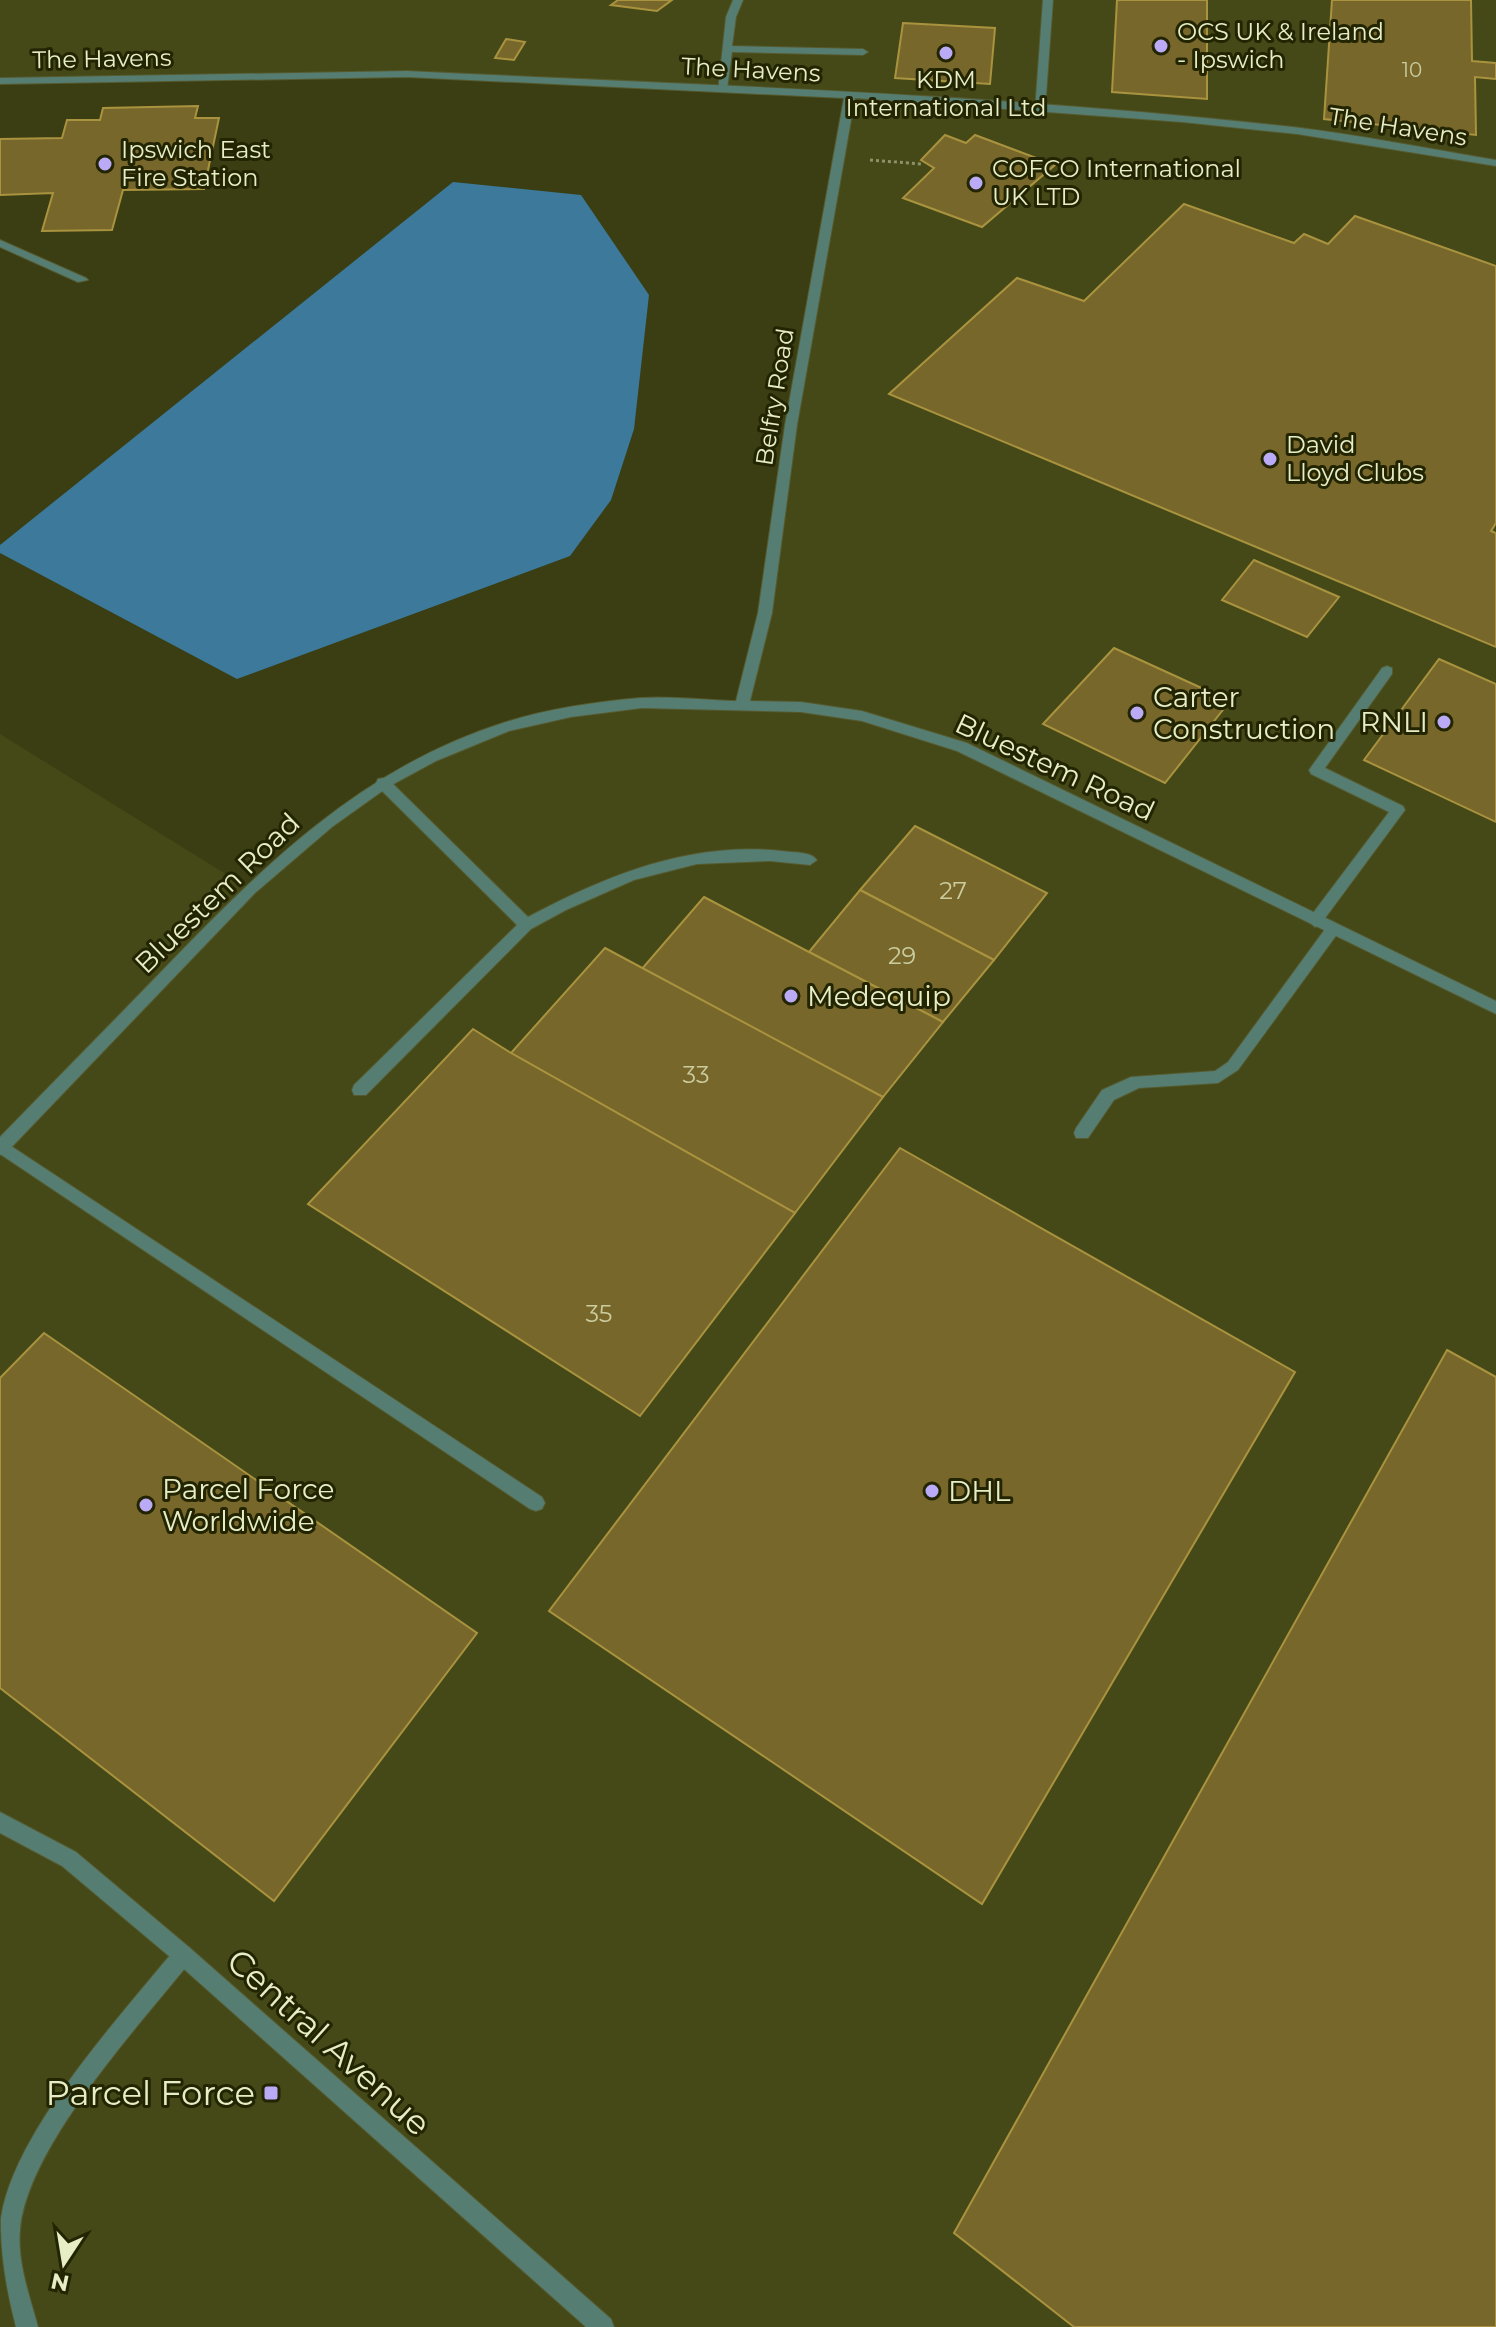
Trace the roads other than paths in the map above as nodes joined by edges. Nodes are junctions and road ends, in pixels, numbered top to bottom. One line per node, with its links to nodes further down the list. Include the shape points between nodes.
1 (738, 0): 3 (street)
2 (1048, 0): 8 (street)
3 (727, 49): 4 (street); 6 (street)
4 (863, 52)
5 (0, 81): 6 (street, The Havens, via 407,74)
6 (722, 89): 7 (street, The Havens)
7 (850, 95): 8 (street, The Havens); 13 (street, Belfry Road, via 791,425 765,613)
8 (1040, 110): 9 (street, The Havens, via 1297,131)
9 (1496, 163)
10 (0, 243): 11 (street)
11 (82, 280)
12 (1387, 671): 16 (street, via 1316,770 1398,810)
13 (742, 705): 14 (street, Bluestem Road, via 642,703 571,712 506,727); 16 (street, Bluestem Road, via 862,716 962,747)
14 (383, 783): 17 (street); 22 (street, Bluestem Road, via 250,889)
15 (810, 860): 17 (street, via 768,853 703,856 631,873)
16 (1315, 921): 18 (street, Bluestem Road)
17 (526, 925): 20 (street)
18 (1333, 929): 19 (street, Bluestem Road); 21 (street, via 1233,1066 1218,1077 1137,1082 1108,1095)
19 (1496, 1008)
20 (360, 1090)
21 (1082, 1133)
22 (1, 1148): 23 (street)
23 (536, 1503)
24 (0, 1822): 25 (street, Central Avenue, via 69,1859)
25 (183, 1955): 26 (street, via 98,2063 23,2176 9,2230); 27 (street, Central Avenue)
26 (27, 2327)
27 (603, 2327)

